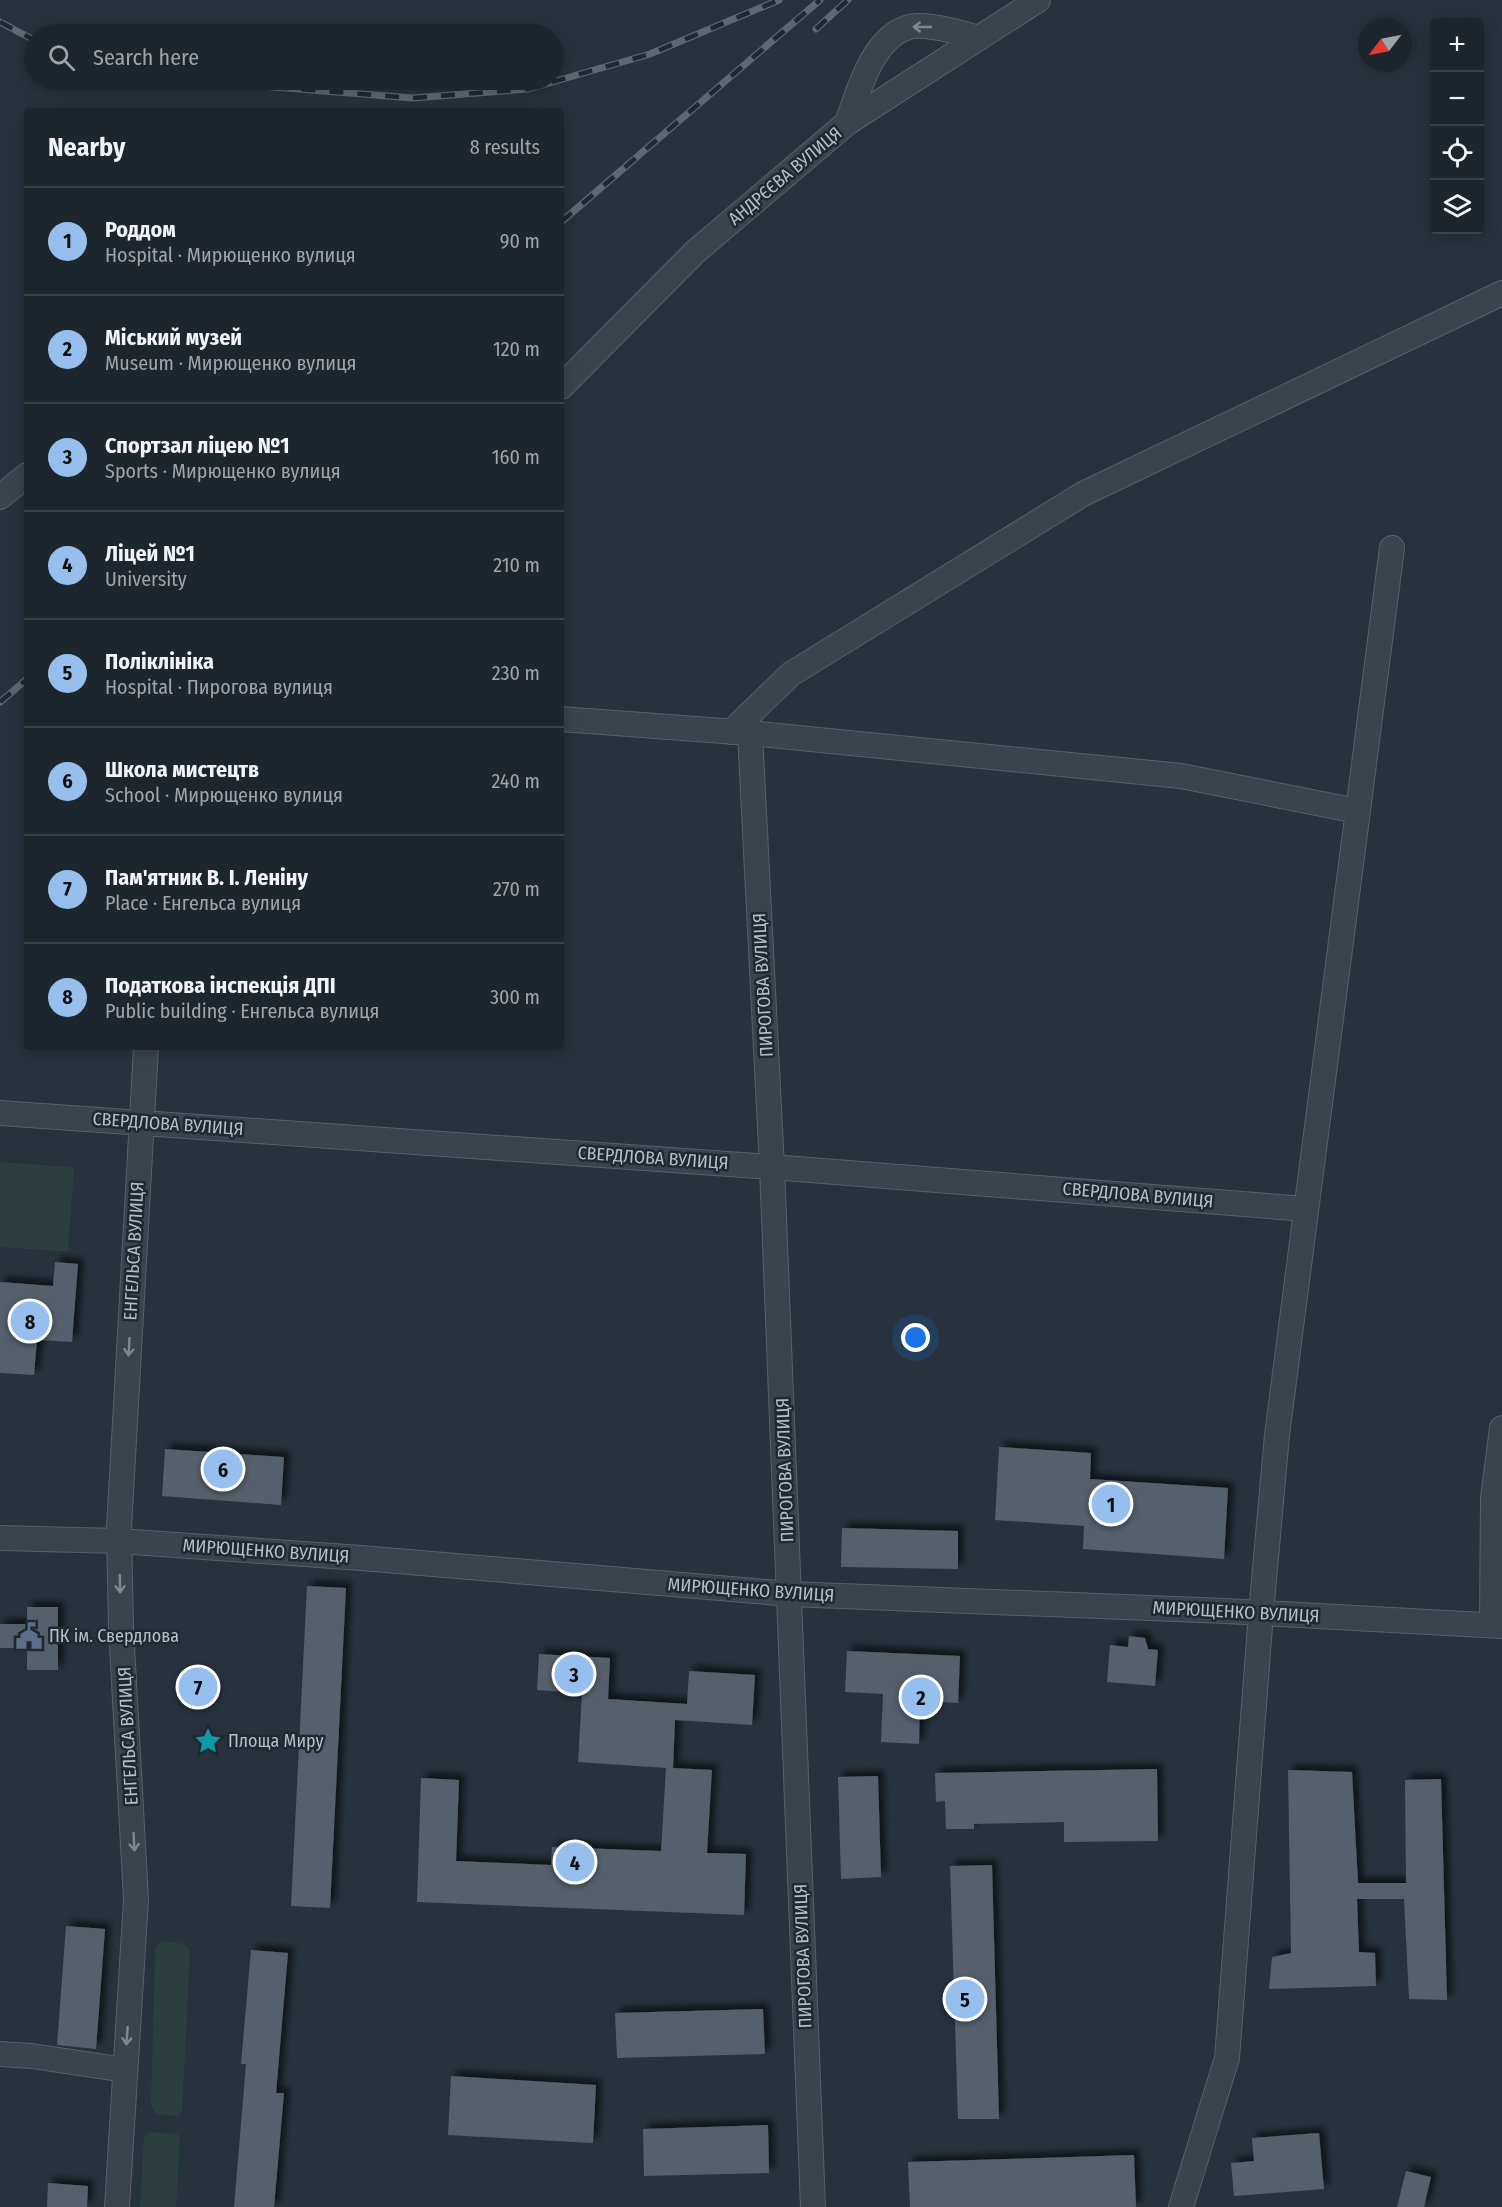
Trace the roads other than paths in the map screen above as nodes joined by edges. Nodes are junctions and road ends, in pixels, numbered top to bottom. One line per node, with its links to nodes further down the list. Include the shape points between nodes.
1 (1038, 0): 2 (street, АНДРЄЄВА ВУЛИЦЯ)
2 (979, 38): 3 (street, АНДРЄЄВА ВУЛИЦЯ); 3 (street, one-way to 3, via 935,27 907,27 885,40 864,76)
3 (847, 123): 5 (street, АНДРЄЄВА ВУЛИЦЯ, via 694,252)
4 (1502, 292): 10 (street, via 1083,494 791,674)
5 (564, 384)
6 (24, 477): 7 (street)
7 (0, 497)
8 (1392, 548): 11 (street)
9 (564, 719): 10 (street)
10 (741, 733): 11 (street, via 1181,776); 15 (street, ПИРОГОВА ВУЛИЦЯ)
11 (1357, 812): 16 (street)
12 (146, 1050): 14 (street)
13 (0, 1113): 14 (street, СВЕРДЛОВА ВУЛИЦЯ)
14 (140, 1121): 15 (street, СВЕРДЛОВА ВУЛИЦЯ); 19 (street, ЕНГЕЛЬСА ВУЛИЦЯ, one-way to 19)
15 (772, 1167): 16 (street, СВЕРДЛОВА ВУЛИЦЯ); 20 (street, ПИРОГОВА ВУЛИЦЯ)
16 (1306, 1209): 21 (street, via 1277,1435)
17 (1502, 1428): 22 (street, via 1493,1498)
18 (0, 1538): 19 (street, МИРЮЩЕНКО ВУЛИЦЯ)
19 (119, 1541): 20 (street, МИРЮЩЕНКО ВУЛИЦЯ); 24 (street, ЕНГЕЛЬСА ВУЛИЦЯ, one-way to 24, via 136,1899)
20 (790, 1594): 21 (street, МИРЮЩЕНКО ВУЛИЦЯ); 26 (street, ПИРОГОВА ВУЛИЦЯ)
21 (1261, 1613): 22 (street, МИРЮЩЕНКО ВУЛИЦЯ); 27 (street, via 1227,2058)
22 (1497, 1626)
23 (0, 2054): 24 (street)
24 (125, 2070): 25 (street, ЕНГЕЛЬСА ВУЛИЦЯ)
25 (117, 2207)
26 (813, 2207)
27 (1181, 2207)

